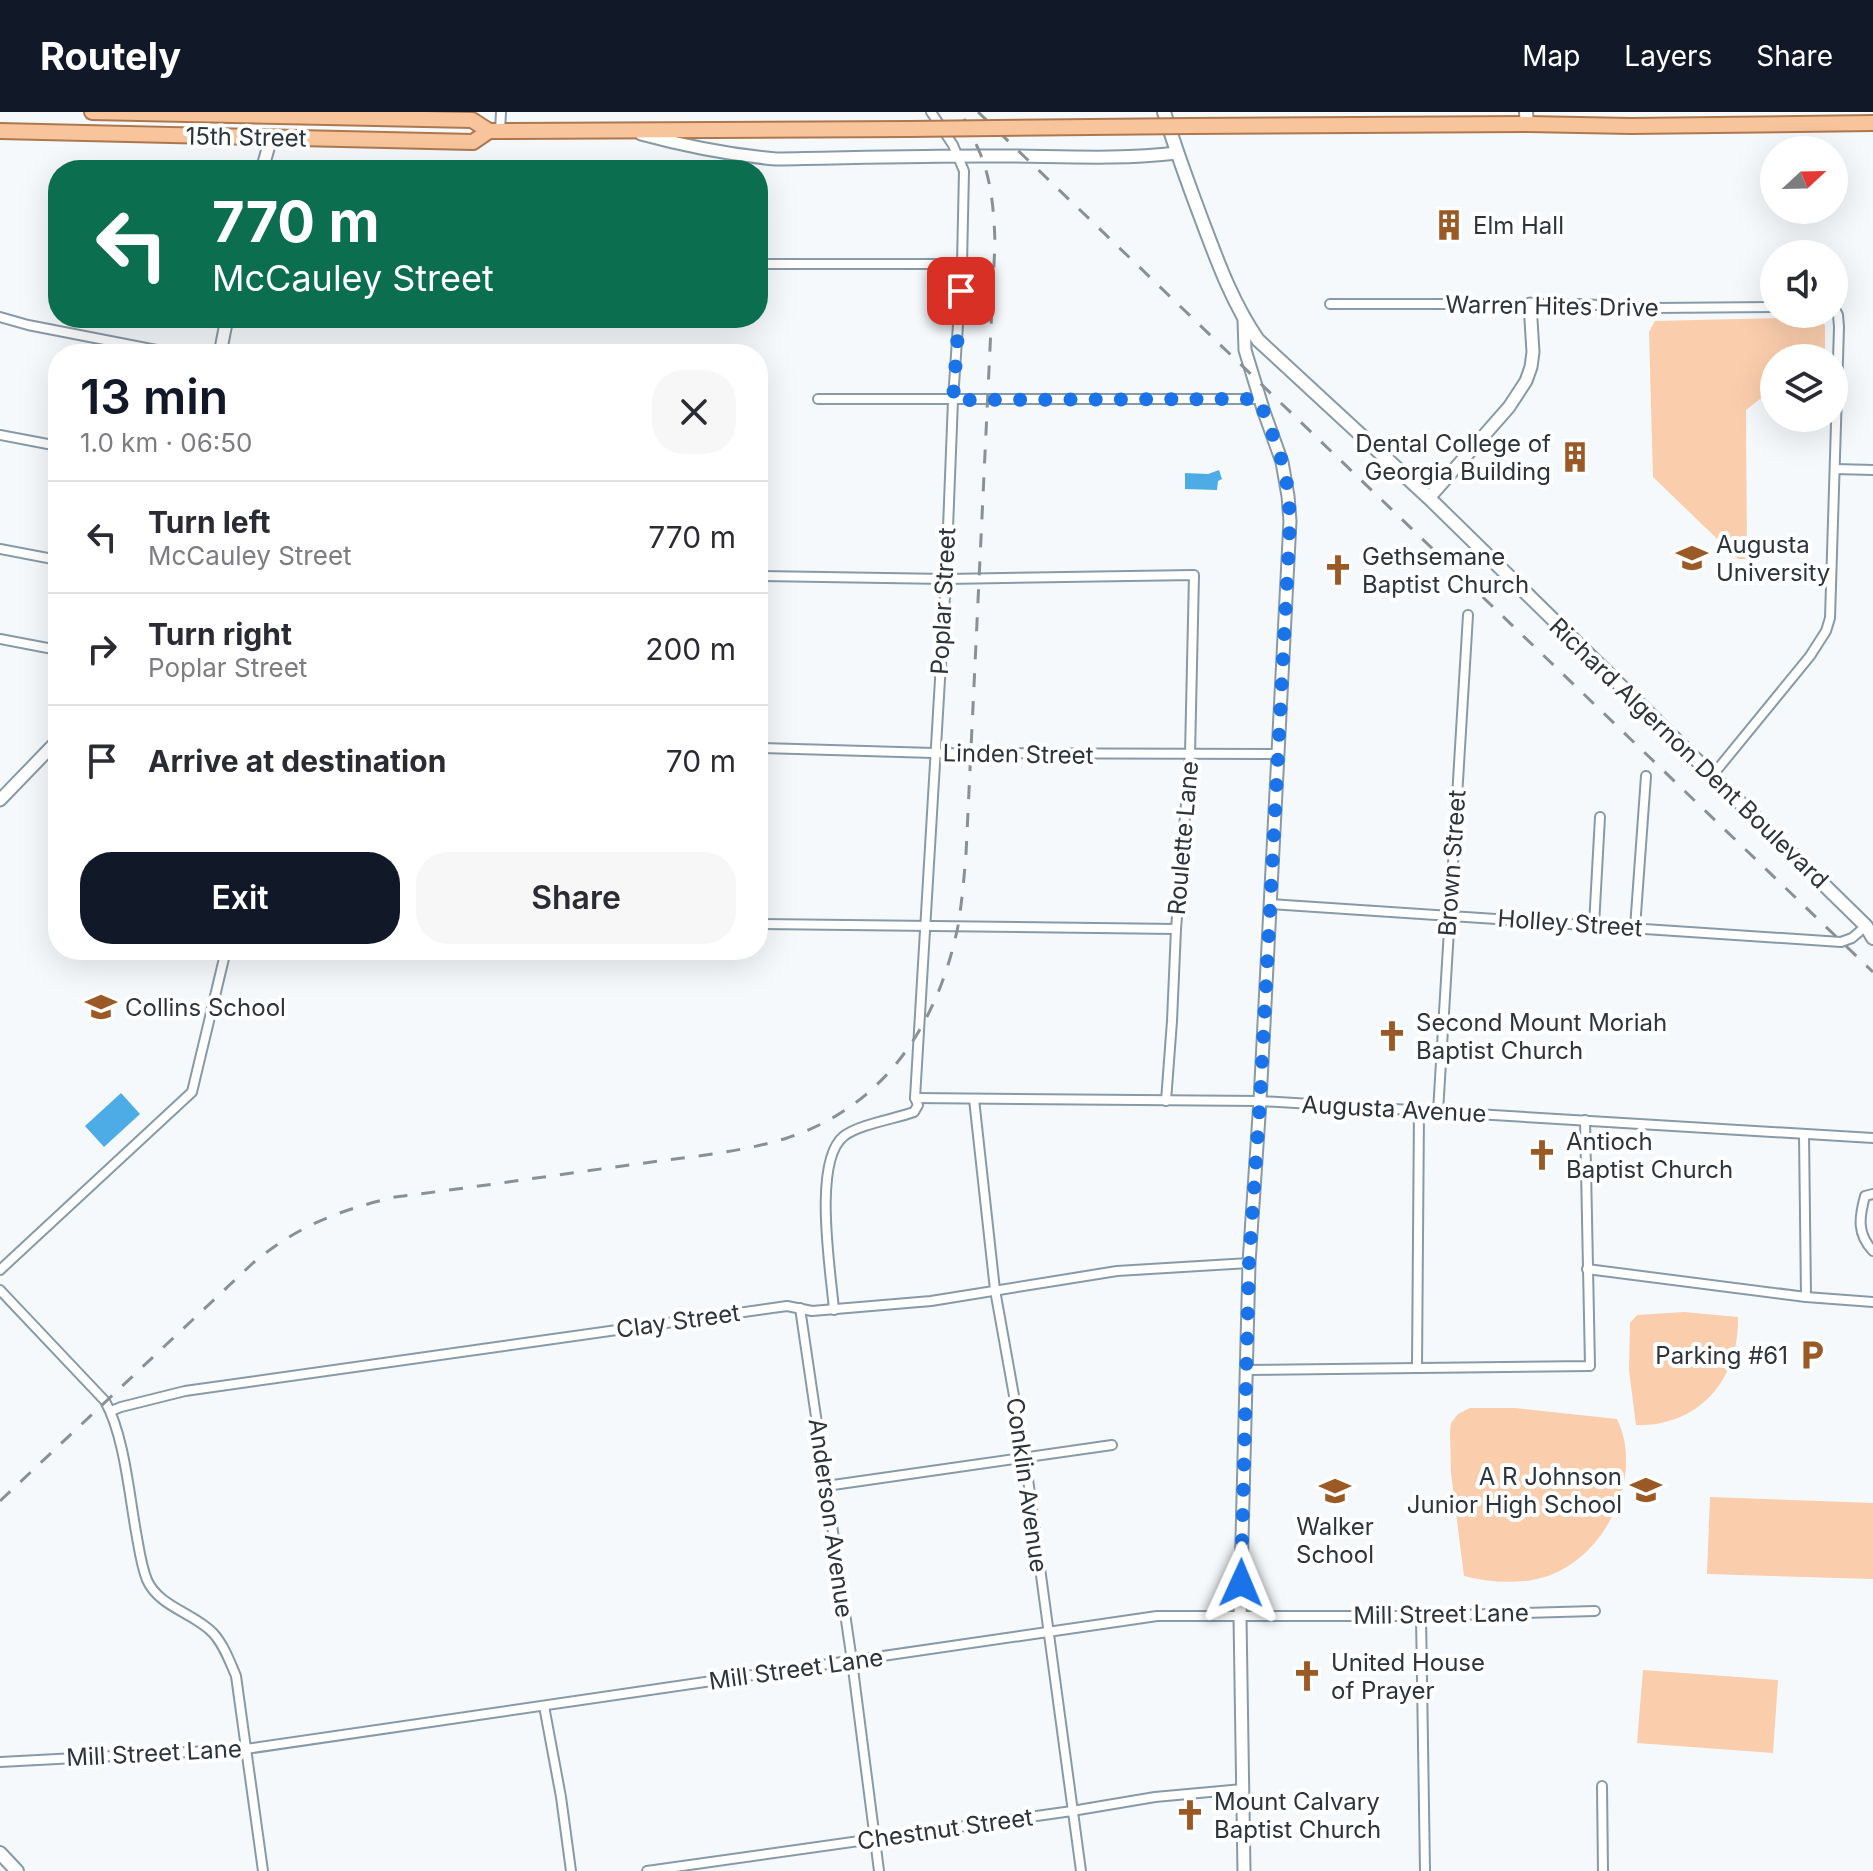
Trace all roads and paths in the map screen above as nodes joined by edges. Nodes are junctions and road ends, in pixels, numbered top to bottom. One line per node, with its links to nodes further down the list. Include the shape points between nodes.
1 (92, 112): 9 (main road, 15th Street, via 472,120)
2 (501, 112): 9 (street)
3 (931, 112): 12 (street, Poplar Street)
4 (1164, 112): 11 (main road, Richard Algernon Dent Boulevard)
5 (1526, 118): 6 (main road, 15th Street, via 1631,126); 7 (main road, 15th Street, bridge)
6 (1873, 123)
7 (625, 130): 9 (main road, 15th Street); 12 (street, via 776,159)
8 (0, 131): 10 (main road, 15th Street)
9 (495, 131): 10 (main road, 15th Street, via 473,142)
10 (271, 138): 13 (street)
11 (1177, 153): 12 (street); 19 (main road, Richard Algernon Dent Boulevard)
12 (959, 156): 15 (street, Poplar Street, via 964,171)
13 (265, 160)
14 (768, 264): 15 (street)
15 (962, 264): 25 (street, Poplar Street)
16 (1330, 304): 17 (street, Warren Hites Drive)
17 (1530, 304): 18 (street, Warren Hites Drive); 30 (street, via 1533,352 1526,381)
18 (1760, 307)
19 (1242, 315): 24 (street, via 1245,350); 30 (main road, Richard Algernon Dent Boulevard, via 1258,340)
20 (0, 317): 22 (street)
21 (1839, 328): 28 (street)
22 (126, 344)
23 (818, 399): 25 (street)
24 (1259, 399): 25 (street); 42 (street, via 1284,471 1290,521)
25 (953, 400): 34 (street, Poplar Street)
26 (0, 435): 27 (street)
27 (48, 444)
28 (1835, 469): 29 (street); 44 (street, via 1826,631)
29 (1873, 470)
30 (1429, 498): 44 (main road, Richard Algernon Dent Boulevard)
31 (0, 549): 32 (street)
32 (48, 558)
33 (768, 576): 34 (street)
34 (946, 579): 40 (street, Poplar Street); 41 (street, Roulette Lane, via 1194,575)
35 (1468, 615): 48 (street, Brown Street)
36 (0, 639): 37 (street)
37 (48, 648)
38 (768, 748): 40 (street, Linden Street)
39 (48, 750): 45 (street)
40 (934, 753): 41 (street, Linden Street); 51 (street, Poplar Street)
41 (1190, 754): 42 (street, Linden Street); 54 (street, Roulette Lane)
42 (1278, 754): 47 (street)
43 (1646, 776): 52 (street)
44 (1712, 776): 53 (main road, Richard Algernon Dent Boulevard)
45 (0, 800)
46 (1600, 817): 50 (street)
47 (1270, 904): 48 (street, Holley Street); 60 (street)
48 (1449, 915): 50 (street, Holley Street); 62 (street, Brown Street)
49 (768, 924): 51 (street)
50 (1594, 925): 52 (street, Holley Street)
51 (925, 927): 54 (street); 57 (street, Poplar Street)
52 (1635, 928): 53 (street, Holley Street, via 1841,942)
53 (1869, 928): 55 (main road, Richard Algernon Dent Boulevard)
54 (1176, 929): 59 (street, Roulette Lane)
55 (1873, 938)
56 (224, 960): 70 (street, via 192,1092)
57 (915, 1098): 58 (street, Augusta Avenue); 76 (street, via 914,1112 843,1136 833,1153 825,1192)
58 (974, 1099): 59 (street, Augusta Avenue); 72 (street, Conklin Avenue)
59 (1166, 1101): 60 (street, Augusta Avenue)
60 (1260, 1101): 61 (street, Augusta Avenue); 68 (street)
61 (1419, 1110): 62 (street, Augusta Avenue); 77 (street)
62 (1438, 1112): 63 (street, Augusta Avenue)
63 (1585, 1120): 64 (street, Augusta Avenue); 69 (street)
64 (1804, 1135): 65 (street, Augusta Avenue); 73 (street)
65 (1873, 1138)
66 (1873, 1194): 67 (street, via 1865,1196 1860,1214 1862,1238)
67 (1873, 1251)
68 (1249, 1263): 72 (street, Clay Street, via 1117,1271); 78 (street)
69 (1587, 1269): 73 (street); 77 (street, via 1590,1366)
70 (0, 1270)
71 (0, 1290): 79 (street)
72 (995, 1290): 76 (street, Clay Street); 81 (street, Conklin Avenue)
73 (1806, 1297): 74 (street)
74 (1873, 1302)
75 (800, 1308): 76 (street, Clay Street); 79 (street, Clay Street, via 185,1391); 82 (street, Anderson Avenue)
76 (834, 1310)
77 (1417, 1368): 78 (street)
78 (1245, 1370): 85 (street)
79 (111, 1411): 89 (street, via 146,1577 152,1590 202,1623 220,1642 236,1676)
80 (1112, 1445): 81 (street)
81 (1025, 1457): 82 (street); 86 (street, Conklin Avenue)
82 (826, 1486): 87 (street, Anderson Avenue)
83 (1595, 1611): 84 (street, Mill Street Lane)
84 (1421, 1616): 85 (street, Mill Street Lane); 103 (street)
85 (1240, 1617): 86 (street, Mill Street Lane, via 1157,1616); 92 (street)
86 (1049, 1632): 87 (street, Mill Street Lane); 93 (street, Conklin Avenue)
87 (852, 1661): 88 (street, Mill Street Lane); 94 (street, Anderson Avenue)
88 (544, 1706): 89 (street, Mill Street Lane); 98 (street)
89 (246, 1749): 90 (street, Mill Street Lane); 97 (street)
90 (0, 1762)
91 (1602, 1786): 104 (street)
92 (1243, 1789): 93 (street, Chestnut Street); 102 (street)
93 (1072, 1811): 94 (street, Chestnut Street); 101 (street, Conklin Avenue)
94 (874, 1839): 99 (street, Chestnut Street); 100 (street, Anderson Avenue)
95 (0, 1853): 96 (main road)
96 (17, 1871)
97 (263, 1871)
98 (571, 1871)
99 (647, 1871)
100 (879, 1871)
101 (1081, 1871)
102 (1244, 1871)
103 (1425, 1871)
104 (1603, 1871)

